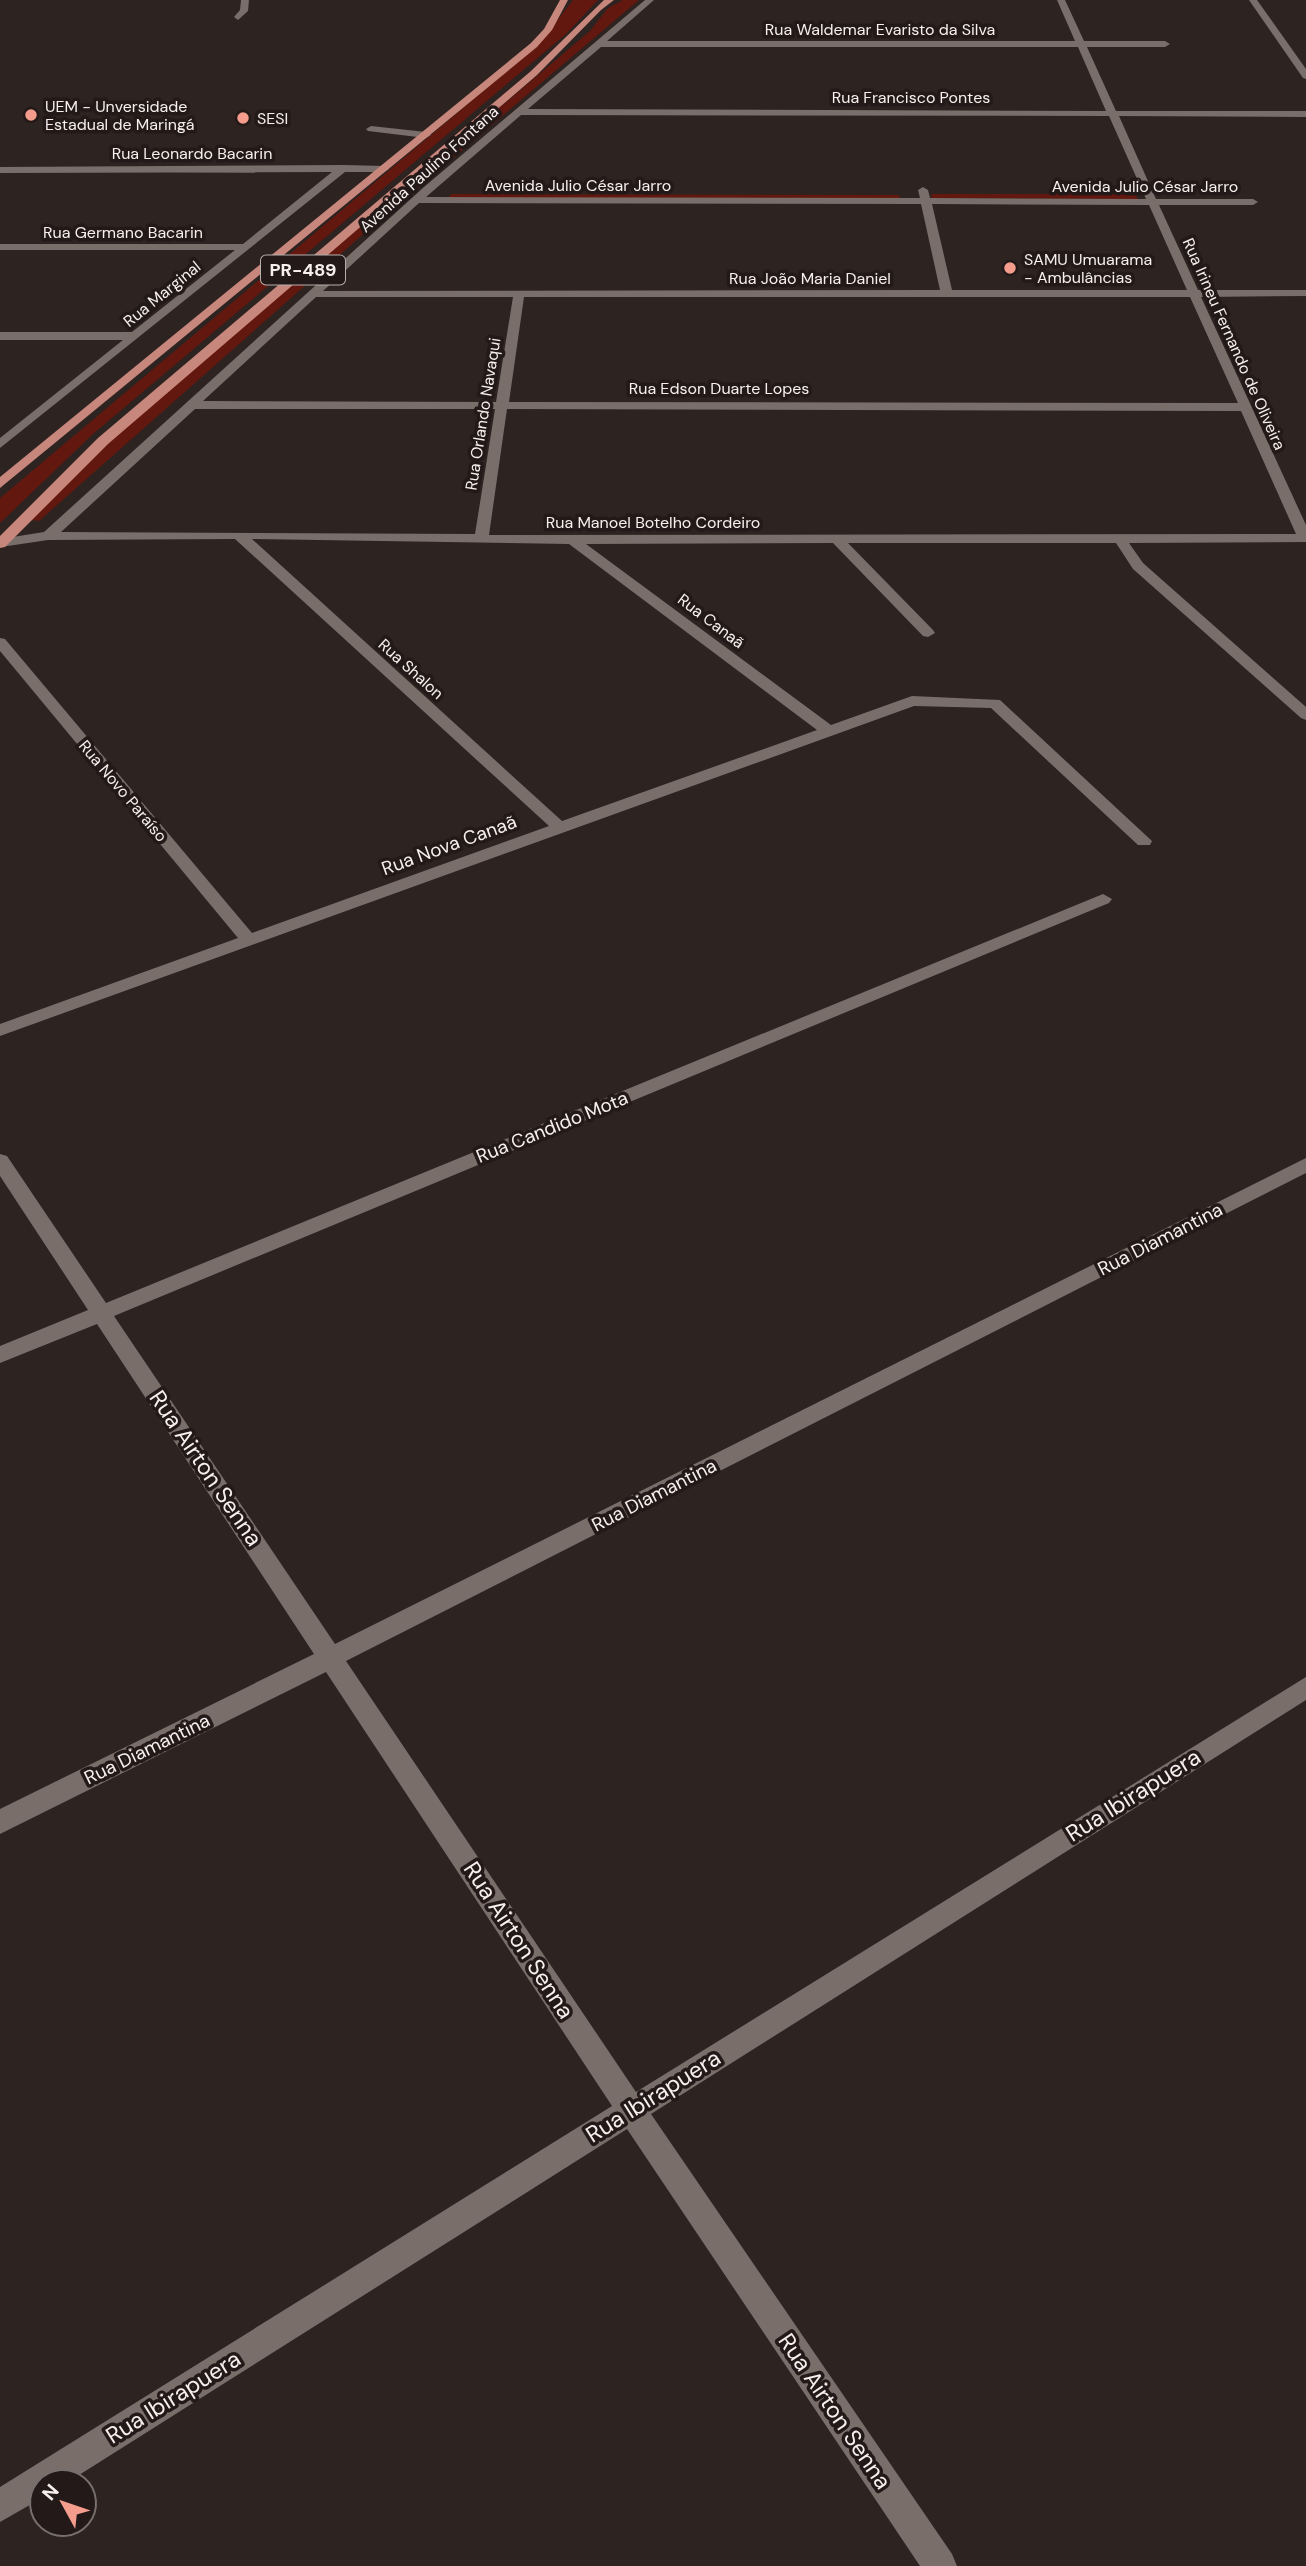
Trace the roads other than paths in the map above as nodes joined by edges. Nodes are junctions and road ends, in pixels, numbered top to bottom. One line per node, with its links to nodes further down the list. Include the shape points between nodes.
1 (245, 0): 7 (street)
2 (565, 0): 16 (main road, PR-489 / PR-489, via 534,45)
3 (610, 0): 45 (main road, PR-489 / PR-489, via 534,73 103,441)
4 (650, 0): 8 (street, Avenida Paulino Fontana)
5 (1060, 0): 10 (street, Rua Irineu Fernando de Oliveira)
6 (1253, 0): 11 (street, via 1291,46)
7 (238, 17)
8 (596, 44): 10 (street, Rua Waldemar Evaristo da Silva); 12 (street, Avenida Paulino Fontana)
9 (1165, 44): 10 (street, Rua Waldemar Evaristo da Silva)
10 (1081, 45): 13 (street, Rua Irineu Fernando de Oliveira)
11 (1306, 76)
12 (517, 112): 13 (street, Rua Francisco Pontes); 20 (street, Avenida Paulino Fontana)
13 (1112, 113): 14 (street, Rua Francisco Pontes); 22 (street, Rua Irineu Fernando de Oliveira)
14 (1306, 114)
15 (371, 129): 16 (street)
16 (426, 135): 18 (main road, PR-489 / PR-489)
17 (344, 168): 18 (street, Rua Leonardo Bacarin); 19 (street, Rua Leonardo Bacarin); 25 (street, Rua Marginal)
18 (384, 169): 37 (main road, PR-489 / PR-489)
19 (0, 170)
20 (428, 189): 21 (street, Avenida Julio César Jarro); 23 (street, Avenida Paulino Fontana)
21 (924, 196): 22 (street, Avenida Julio César Jarro); 23 (street, Avenida Julio César Jarro); 29 (street)
22 (1150, 196): 22 (street, Avenida Julio César Jarro, via 1253,202 1245,190); 26 (street, Rua Irineu Fernando de Oliveira)
23 (416, 200): 28 (street, Avenida Paulino Fontana)
24 (0, 247): 25 (street, Rua Germano Bacarin)
25 (246, 247): 31 (street, Rua Marginal)
26 (1194, 293): 27 (street, Rua João Maria Daniel); 29 (street, Rua João Maria Daniel); 35 (street, Rua Irineu Fernando de Oliveira)
27 (1306, 293)
28 (314, 294): 30 (street, Rua João Maria Daniel); 33 (street, Avenida Paulino Fontana)
29 (947, 294): 30 (street, Rua João Maria Daniel)
30 (519, 295): 34 (street, Rua Orlando Navaqui)
31 (134, 336): 32 (street); 36 (street, Rua Marginal)
32 (0, 337)
33 (192, 405): 34 (street, Rua Edson Duarte Lopes); 39 (street, Avenida Paulino Fontana)
34 (502, 405): 35 (street, Rua Edson Duarte Lopes); 41 (street, Rua Orlando Navaqui)
35 (1245, 407): 40 (street, Rua Irineu Fernando de Oliveira)
36 (3, 440)
37 (0, 484)
38 (239, 535): 39 (street, Rua Manoel Botelho Cordeiro); 41 (street, Rua Manoel Botelho Cordeiro); 50 (street, Rua Shalon)
39 (48, 536): 45 (street, Rua Manoel Botelho Cordeiro)
40 (1306, 538): 42 (street, Rua Manoel Botelho Cordeiro)
41 (481, 539): 43 (street, Rua Manoel Botelho Cordeiro)
42 (1120, 539): 44 (street, Rua Manoel Botelho Cordeiro); 48 (street, via 1138,566)
43 (572, 540): 44 (street, Rua Manoel Botelho Cordeiro); 49 (street, Rua Canaã)
44 (837, 540): 46 (street)
45 (0, 543)
46 (928, 633)
47 (0, 642): 53 (street, Rua Novo Paraíso)
48 (1306, 715)
49 (829, 731): 50 (street, Rua Nova Canaã); 51 (street, Rua Nova Canaã, via 912,701 995,703)
50 (561, 828): 53 (street, Rua Nova Canaã)
51 (1144, 841)
52 (1103, 899): 57 (street, Rua Candido Mota)
53 (248, 939): 54 (street, Rua Nova Canaã)
54 (0, 1030)
55 (0, 1161): 57 (street, Rua Airton Senna)
56 (1306, 1165): 59 (street, Rua Diamantina)
57 (102, 1312): 58 (street, Rua Candido Mota); 59 (street, Rua Airton Senna)
58 (0, 1354)
59 (332, 1657): 61 (street, Rua Diamantina); 62 (street, Rua Airton Senna)
60 (1306, 1687): 62 (street, Rua Ibirapuera)
61 (0, 1822)
62 (631, 2110): 63 (street, Rua Ibirapuera); 64 (street, Rua Airton Senna)
63 (0, 2506)
64 (940, 2566)

